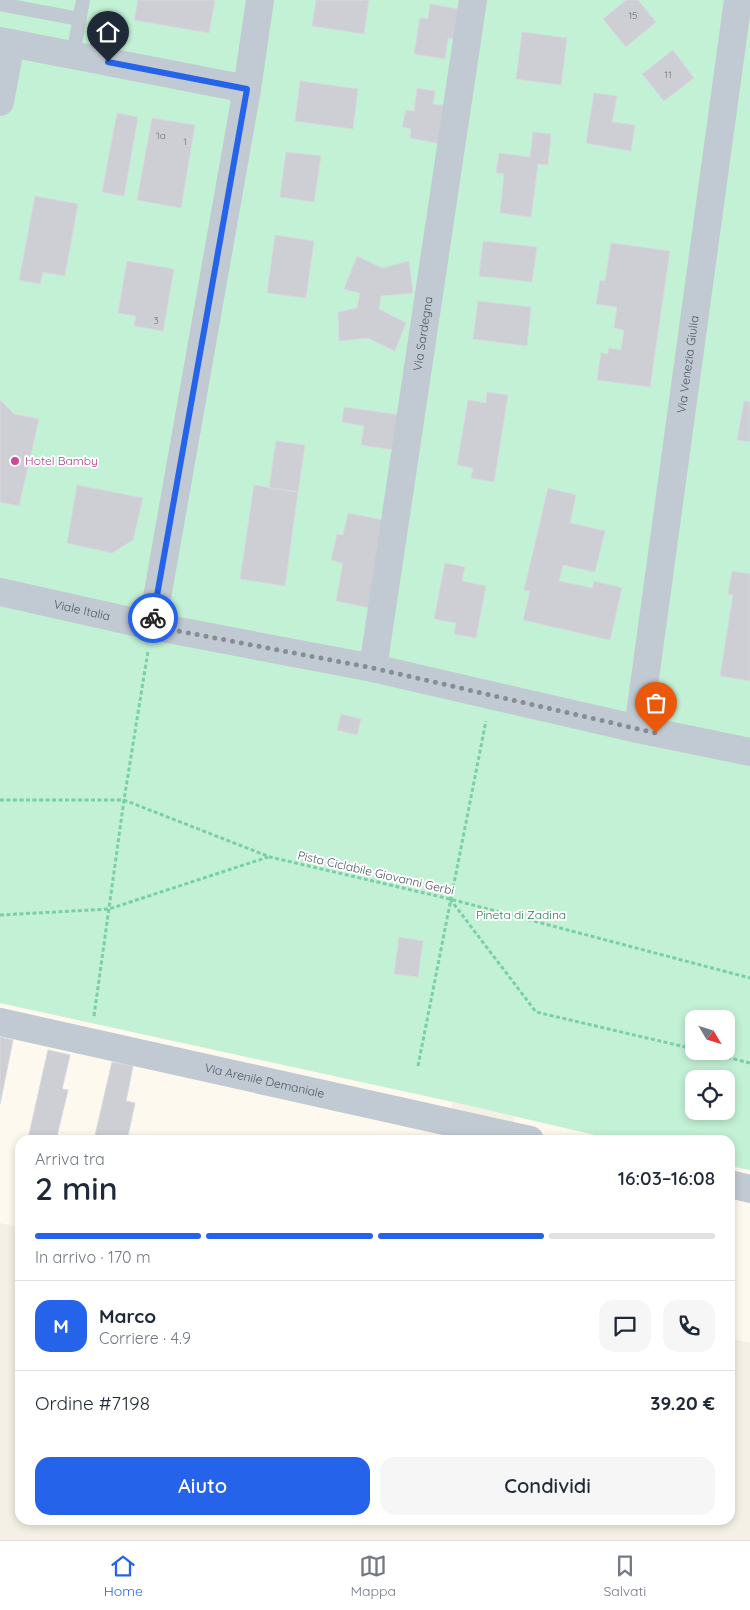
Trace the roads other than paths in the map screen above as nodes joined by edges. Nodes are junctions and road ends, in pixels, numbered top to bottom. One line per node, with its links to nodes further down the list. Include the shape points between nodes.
1 (83, 0): 6 (lane)
2 (260, 0): 9 (street)
3 (473, 0): 13 (street, Via Sardegna)
4 (738, 0): 14 (street, Via Venezia Giulia)
5 (0, 4): 6 (lane)
6 (79, 19): 8 (lane)
7 (5, 42): 8 (street); 10 (street)
8 (73, 55): 9 (street)
9 (247, 89): 12 (street)
10 (0, 102)
11 (0, 592): 12 (street, Viale Italia)
12 (152, 626): 13 (street, Viale Italia)
13 (373, 668): 14 (street, Viale Italia)
14 (638, 729): 15 (street, Viale Italia)
15 (750, 752)
16 (0, 1022): 17 (street, Via Arenile Demaniale)
17 (508, 1135)
18 (735, 1185): 19 (street)
19 (750, 1189)

